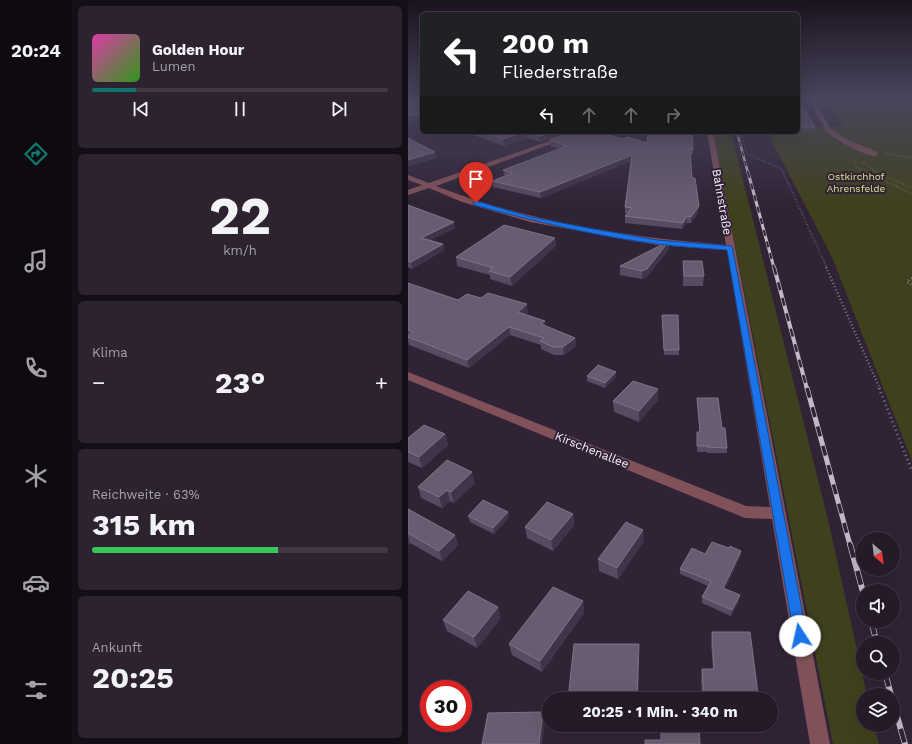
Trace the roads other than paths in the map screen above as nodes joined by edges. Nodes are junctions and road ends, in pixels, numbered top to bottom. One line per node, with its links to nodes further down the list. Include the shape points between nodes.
1 (574, 134): 6 (street)
2 (710, 134): 8 (street, Bahnstraße)
3 (833, 134): 4 (street, via 850,145)
4 (874, 154)
5 (408, 177): 6 (street)
6 (429, 186): 7 (street); 8 (street, via 465,200 536,220 657,242)
7 (408, 193)
8 (730, 248): 10 (street, Bahnstraße)
9 (408, 376): 10 (street, Kirschenallee, via 745,512)
10 (778, 513): 11 (street, Bahnstraße)
11 (820, 744)

